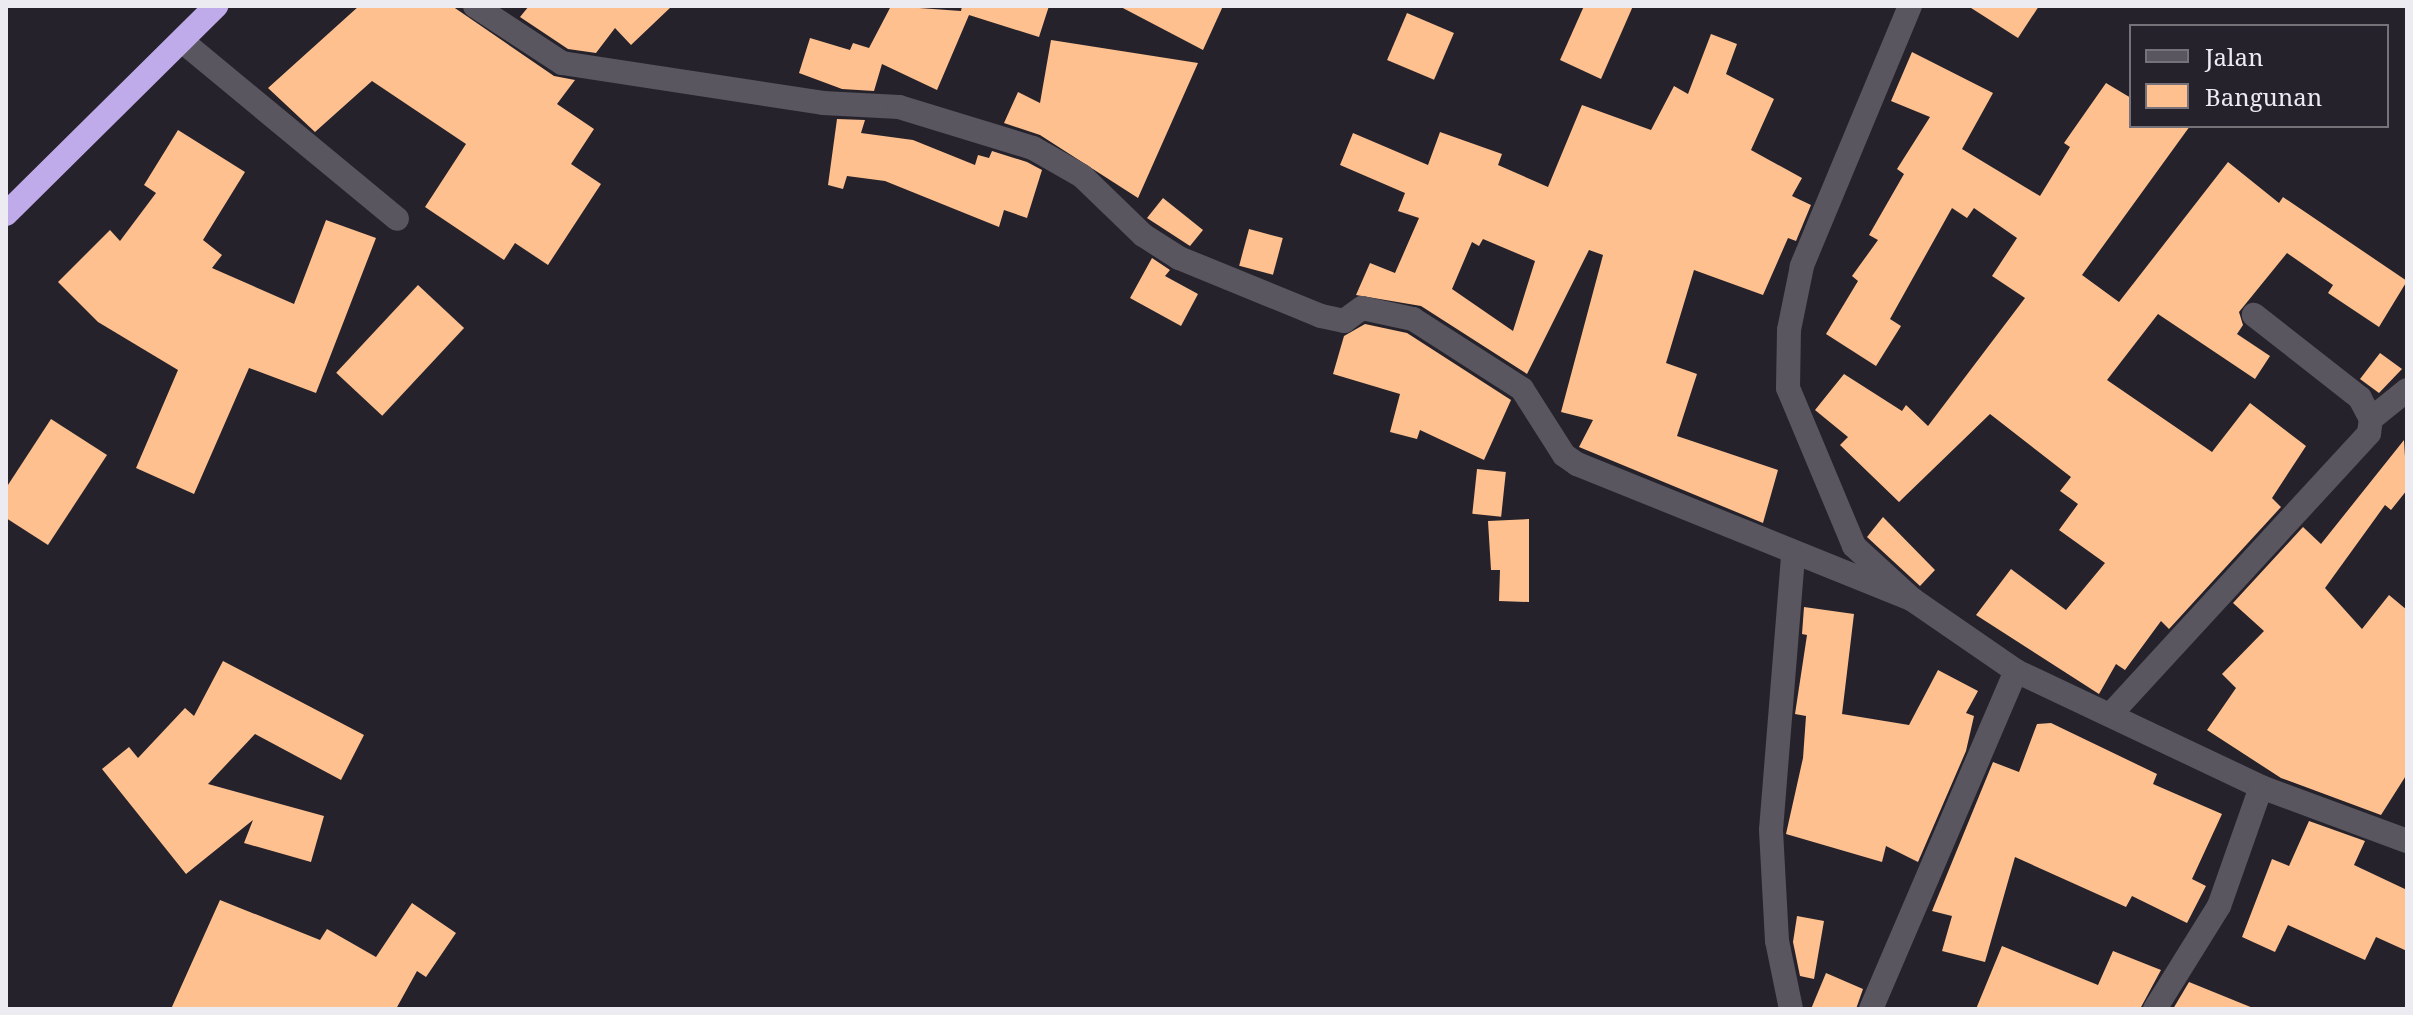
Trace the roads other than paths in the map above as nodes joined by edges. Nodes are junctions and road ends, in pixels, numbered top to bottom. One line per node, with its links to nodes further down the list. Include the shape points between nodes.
1 (216, 6): 4 (highway)
2 (475, 6): 10 (street, via 562,63 823,103 899,107 1033,148 1082,176 1143,235 1179,258 1321,316 1344,321 1362,308 1413,319 1522,389 1564,455 1577,464)
3 (1910, 6): 11 (street, via 1802,266 1789,330 1788,388 1854,546)
4 (182, 41): 5 (highway); 6 (street)
5 (6, 214)
6 (397, 219)
7 (2254, 315): 9 (street, via 2330,371 2360,398)
8 (2407, 390): 9 (street)
9 (2371, 419): 13 (street, via 2369,433 2345,464 2277,527)
10 (1793, 557): 11 (street); 16 (street, via 1771,830 1777,941)
11 (1913, 600): 12 (street)
12 (2016, 671): 13 (street); 17 (street)
13 (2110, 715): 14 (street)
14 (2261, 787): 15 (street); 18 (street, via 2219,906)
15 (2407, 841)
16 (1791, 1009)
17 (1871, 1009)
18 (2155, 1009)

